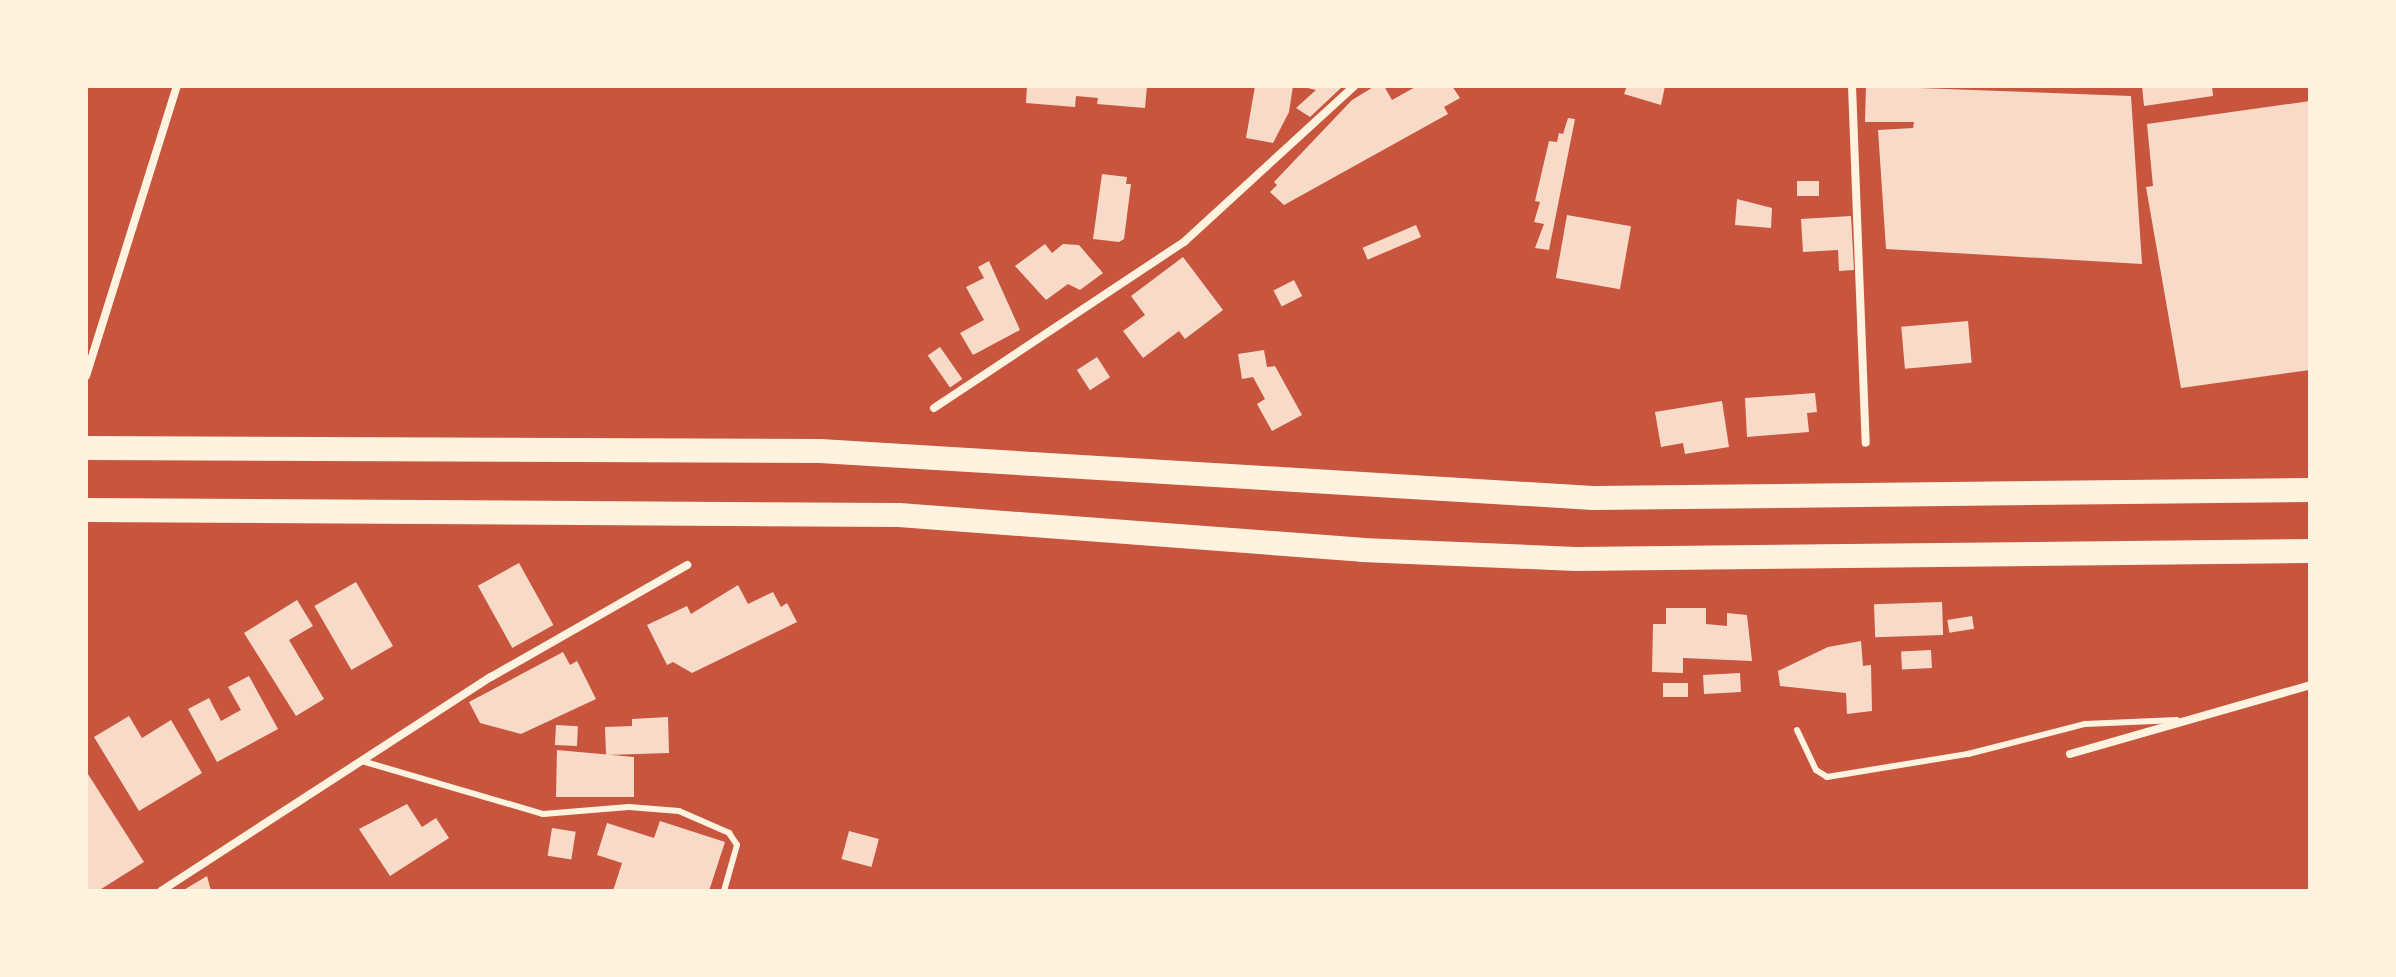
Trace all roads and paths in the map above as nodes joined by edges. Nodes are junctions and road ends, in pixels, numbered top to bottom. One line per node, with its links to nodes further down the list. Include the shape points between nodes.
1 (177, 86): 4 (street)
2 (1354, 86): 5 (street, via 1184,242)
3 (1852, 86): 6 (street)
4 (86, 376)
5 (934, 408)
6 (1866, 443)
7 (86, 448): 8 (highway, via 820,451 1593,498)
8 (2310, 490)
9 (86, 510): 10 (highway, via 899,515 1362,550 1576,559)
10 (2310, 551)
11 (687, 565): 16 (street, via 491,677)
12 (2310, 685): 13 (street)
13 (2189, 720): 14 (lane, via 2085,724 1955,757 1827,777 1816,770); 15 (street)
14 (1797, 730)
15 (2070, 754)
16 (362, 761): 17 (street); 18 (lane, via 543,814 629,807 679,811 729,833 737,845)
17 (161, 891)
18 (724, 891)

